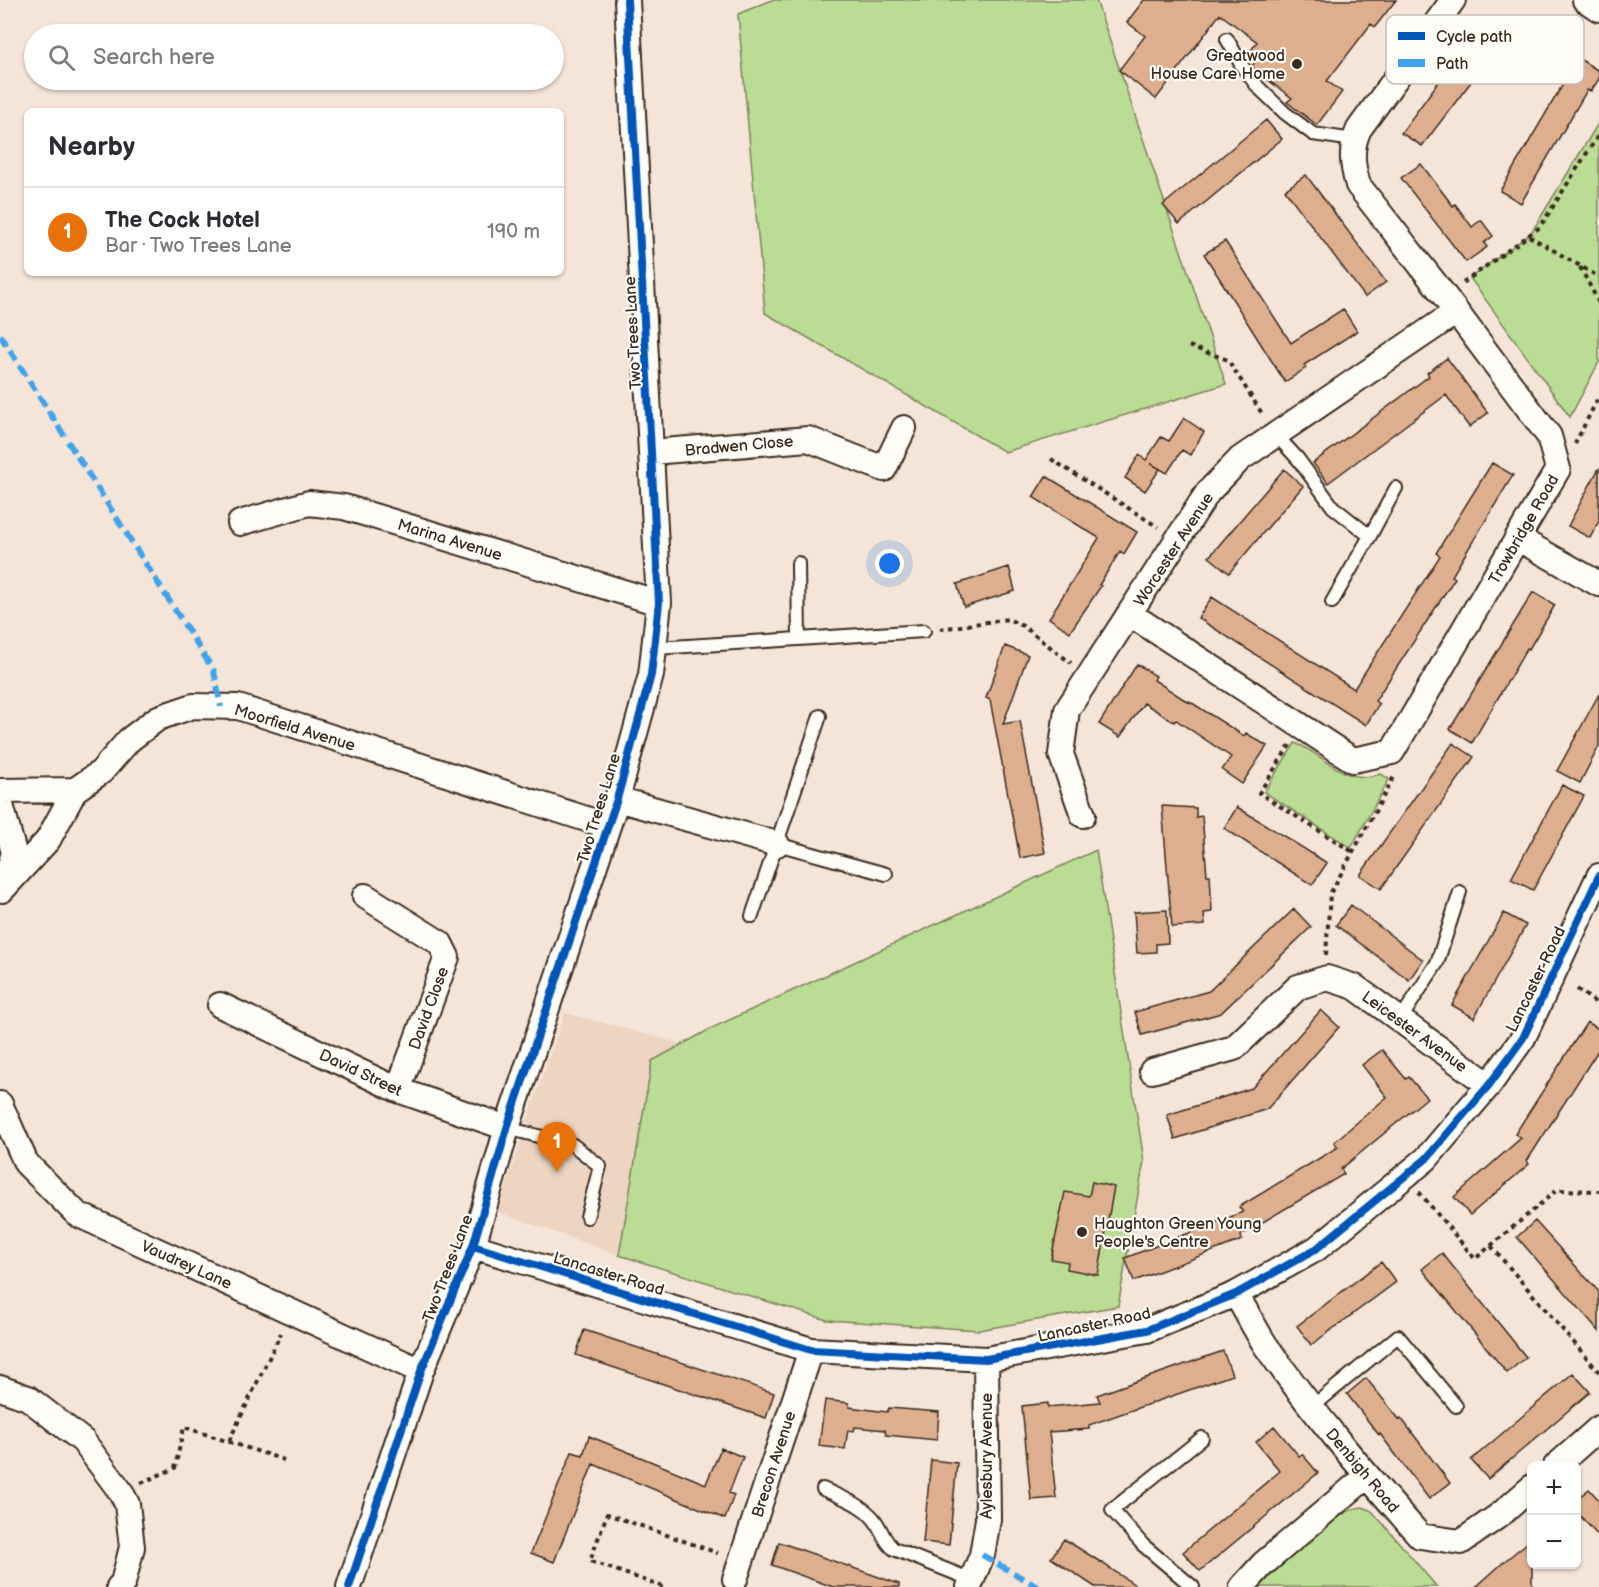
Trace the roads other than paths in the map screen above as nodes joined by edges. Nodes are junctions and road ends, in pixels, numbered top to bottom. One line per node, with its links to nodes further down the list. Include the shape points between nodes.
1 (627, 0): 12 (street, Two Trees Lane)
2 (1454, 0): 5 (street)
3 (1585, 0): 4 (street)
4 (1599, 9)
5 (1443, 15)
6 (1227, 39): 8 (lane, via 1258,87 1285,113 1312,134)
7 (1392, 84): 8 (street)
8 (1354, 140): 9 (street, Trowbridge Road, via 1352,164 1358,185)
9 (1456, 300): 11 (street, Worcester Avenue); 16 (street, Trowbridge Road, via 1549,436 1558,469)
10 (904, 428): 12 (street, Bradwen Close, via 884,469 808,439)
11 (1272, 429): 15 (lane, via 1333,507); 21 (street, Worcester Avenue, via 1208,492)
12 (652, 452): 20 (street, Two Trees Lane)
13 (1396, 488): 15 (lane)
14 (240, 523): 20 (street, Marina Avenue, via 309,503 344,507)
15 (1370, 536): 19 (lane)
16 (1517, 538): 18 (street); 21 (street, Trowbridge Road, via 1392,752 1353,760)
17 (798, 563): 23 (lane)
18 (1599, 584)
19 (1332, 602)
20 (658, 603): 24 (street, Two Trees Lane)
21 (1130, 614): 30 (street, Worcester Avenue, via 1067,710 1061,753)
22 (924, 631): 23 (lane)
23 (799, 639): 24 (lane)
24 (655, 648): 28 (street, Two Trees Lane)
25 (820, 716): 32 (lane)
26 (75, 790): 27 (street); 31 (street, Moorfield Avenue, via 101,772 129,740 158,718 193,706 238,707); 36 (street, via 48,840)
27 (0, 791)
28 (616, 799): 31 (street, Two Trees Lane); 32 (street)
29 (0, 801): 36 (street, via 14,853)
30 (1083, 815)
31 (608, 826): 45 (street, Two Trees Lane)
32 (777, 844): 33 (lane); 38 (lane)
33 (886, 874)
34 (1599, 876): 42 (street, Lancaster Road, via 1523,1038)
35 (1460, 892): 40 (lane, via 1437,963)
36 (1, 893)
37 (365, 896): 43 (street, David Close, via 440,943 447,957)
38 (752, 916)
39 (220, 1005): 43 (street, David Street)
40 (1400, 1020): 41 (street, Leicester Avenue, via 1355,987 1327,978 1298,987 1234,1048); 42 (street, Leicester Avenue)
41 (1152, 1071)
42 (1489, 1085): 48 (street, Lancaster Road, via 1426,1159 1406,1176 1316,1249)
43 (398, 1090): 45 (street, David Street)
44 (0, 1104): 51 (street, Vaudrey Lane, via 26,1163 77,1214)
45 (507, 1128): 46 (lane, via 573,1145 600,1166); 47 (street, Two Trees Lane)
46 (587, 1218)
47 (473, 1246): 49 (street, Lancaster Road); 51 (street, Two Trees Lane)
48 (1236, 1294): 50 (street, Lancaster Road, via 1147,1330); 54 (street, Denbigh Road, via 1265,1344)
49 (811, 1350): 50 (street, Lancaster Road); 61 (street, Brecon Avenue)
50 (986, 1359): 62 (street, Aylesbury Avenue, via 988,1519 981,1555)
51 (421, 1371): 64 (street, Two Trees Lane)
52 (0, 1388): 63 (street, via 28,1398 83,1441 121,1492 127,1504 132,1547)
53 (1456, 1406): 54 (lane, via 1398,1336)
54 (1312, 1407): 58 (street, Denbigh Road)
55 (1596, 1437): 57 (street)
56 (1202, 1438): 65 (lane, via 1112,1510 1143,1545)
57 (1563, 1461)
58 (1367, 1476): 60 (street, Denbigh Road, via 1420,1536 1461,1542); 66 (street, via 1263,1564)
59 (823, 1489): 62 (lane, via 866,1511 894,1549)
60 (1527, 1491)
61 (735, 1579)
62 (970, 1583)
63 (120, 1587)
64 (349, 1587)
65 (1193, 1587)
66 (1242, 1587)

